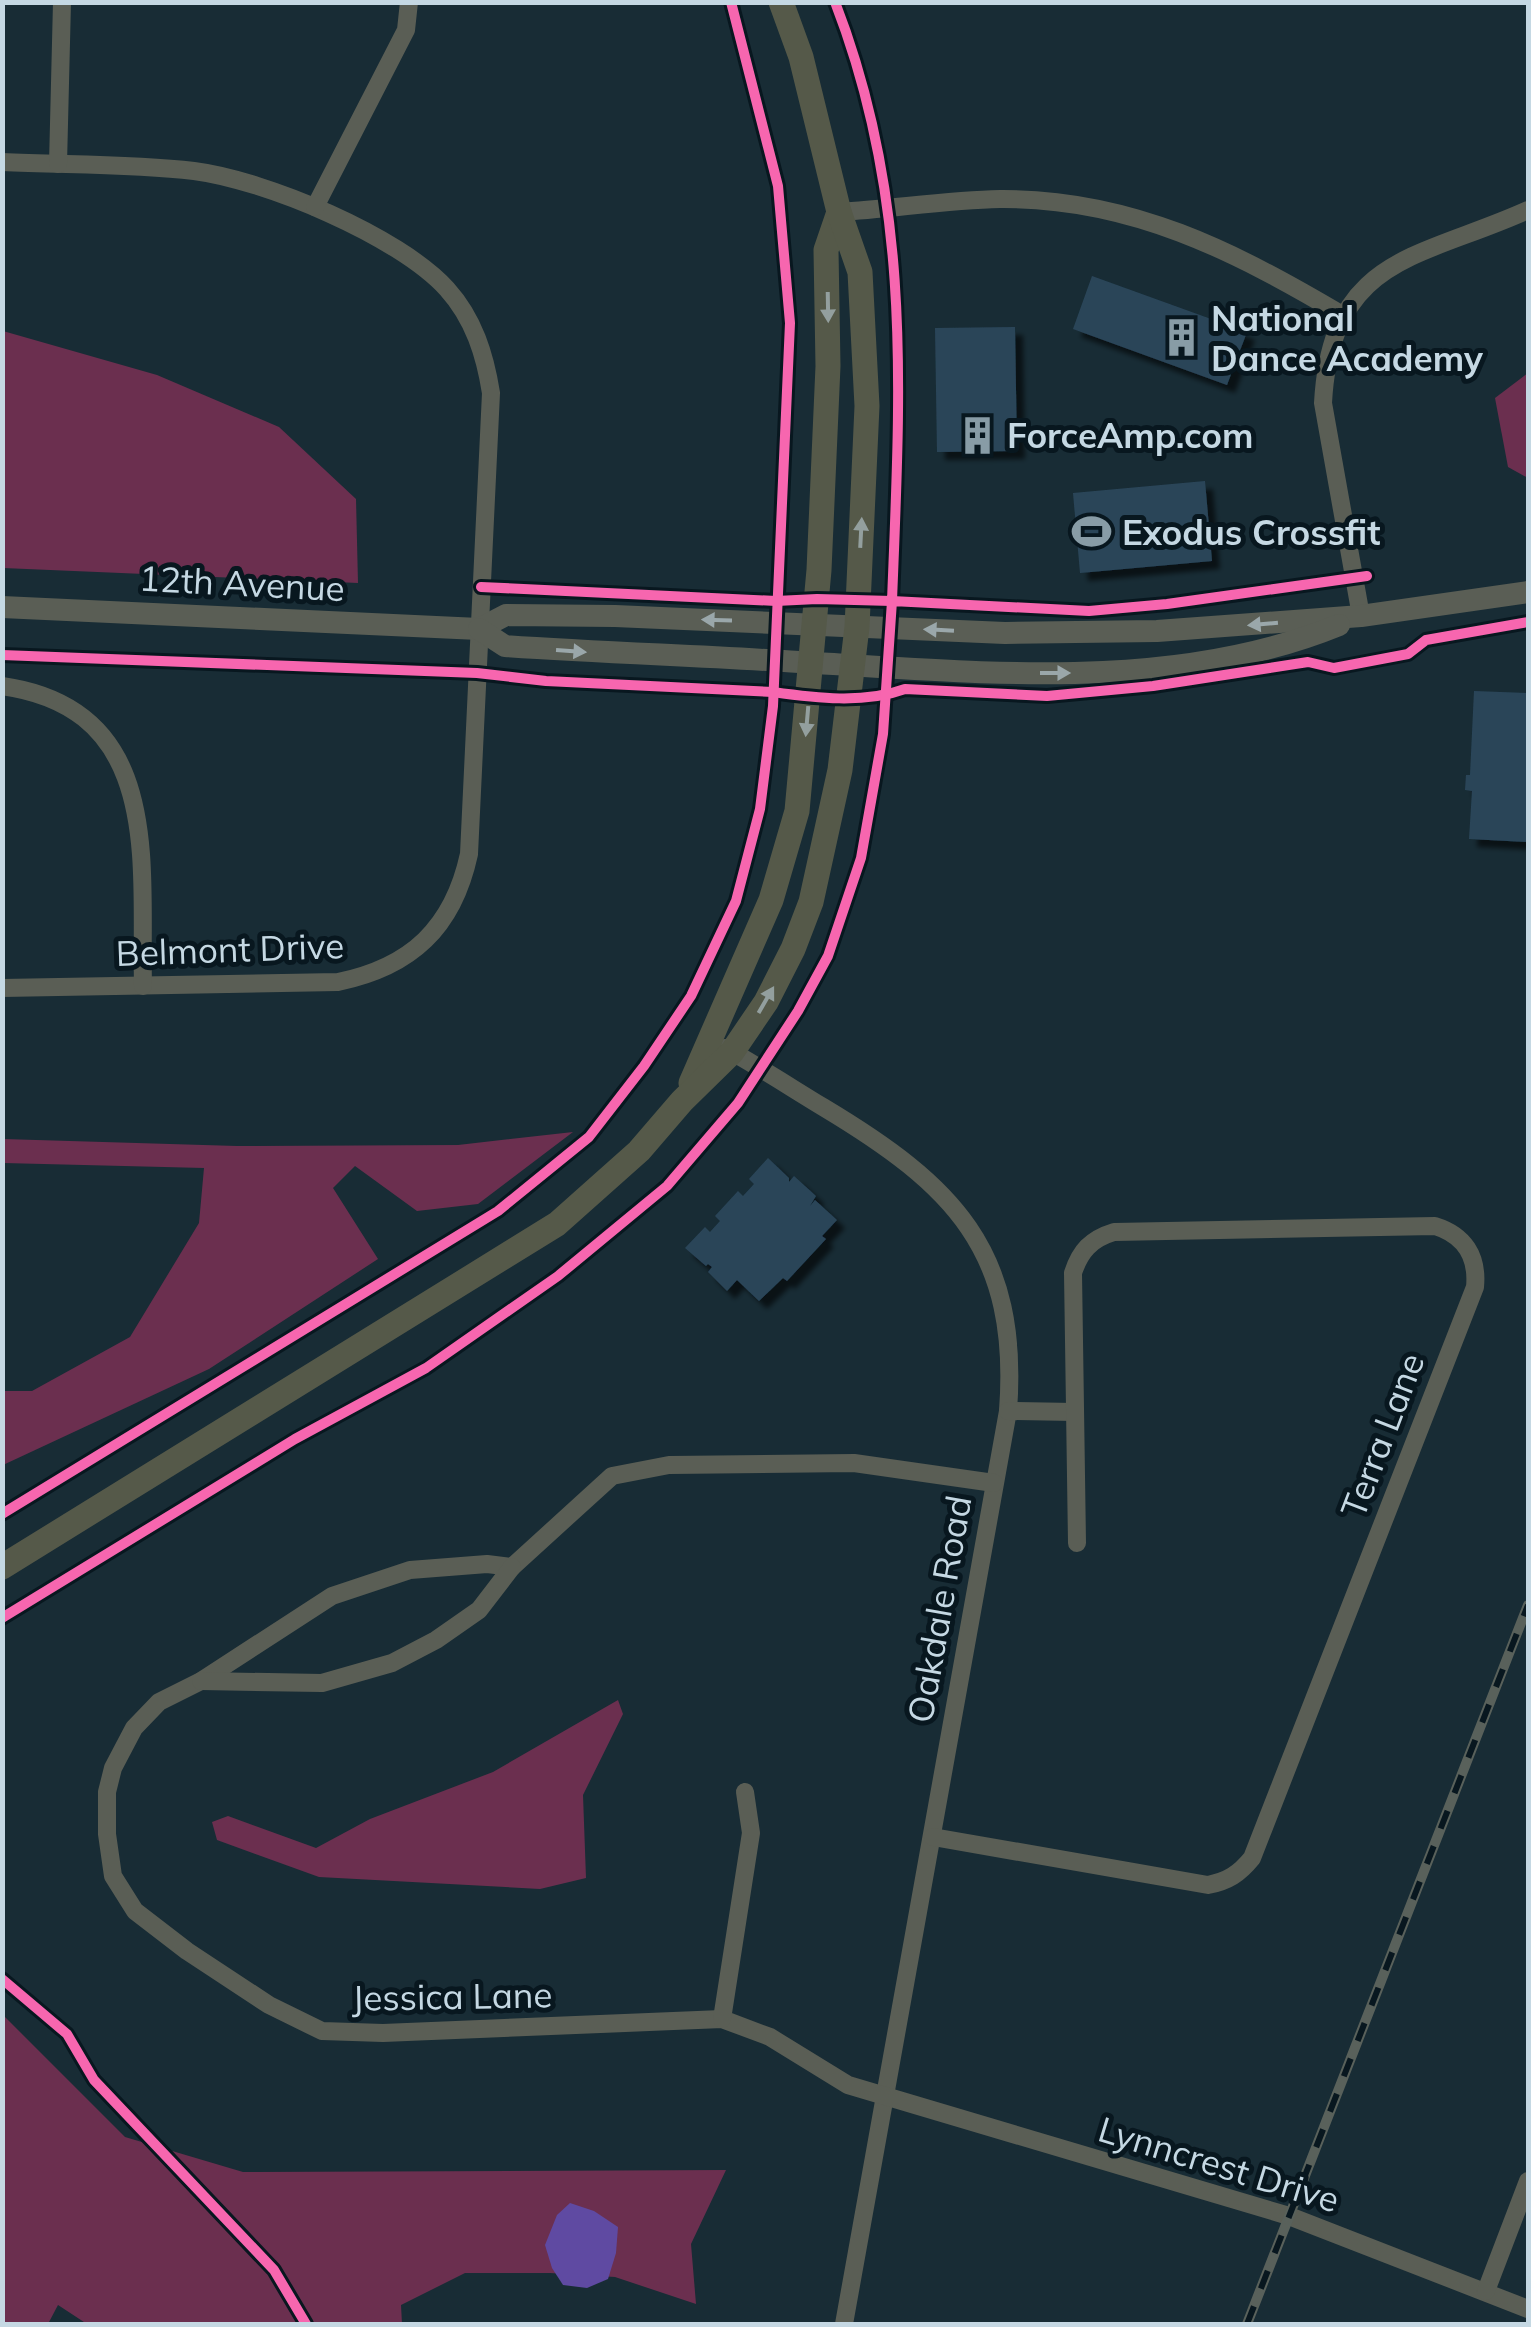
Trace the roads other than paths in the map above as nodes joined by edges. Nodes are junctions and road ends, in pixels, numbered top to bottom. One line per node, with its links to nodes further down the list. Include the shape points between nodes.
1 (62, 2): 5 (street)
2 (409, 2): 6 (street, via 406,30)
3 (781, 2): 8 (main road)
4 (2, 162): 5 (street, Belmont Drive)
5 (58, 164): 6 (street, Belmont Drive, via 193,171 242,180)
6 (316, 208): 15 (street, Belmont Drive, via 425,269 478,337 491,394)
7 (1528, 210): 9 (street, via 1411,254 1384,271)
8 (838, 212): 9 (street, via 1003,199 1116,212 1207,241); 13 (main road, one-way to 13, via 826,250 828,366); 14 (main road, one-way to 8, via 864,336 860,272)
9 (1344, 316): 12 (street, via 1324,371 1322,403)
10 (1528, 592): 12 (street, 12th Avenue)
11 (2, 607): 15 (street, 12th Avenue)
12 (1361, 616): 14 (street, 12th Avenue, one-way to 14, via 1086,633); 17 (street, 12th Avenue, one-way to 12, via 1004,673 1156,666 1291,642)
13 (814, 624): 14 (street, 12th Avenue); 15 (street, 12th Avenue, one-way to 15, via 506,616); 16 (main road)
14 (856, 626): 17 (main road)
15 (478, 629): 16 (street, 12th Avenue, one-way to 16, via 505,646); 19 (street, Belmont Drive, via 469,854 464,879 435,931 392,965 338,982)
16 (812, 662): 17 (street, 12th Avenue); 21 (main road, one-way to 21, via 786,855)
17 (852, 665): 21 (main road, one-way to 17, via 766,1002 811,902 840,770)
18 (2, 686): 19 (street, via 51,698 75,712 125,770 139,831)
19 (142, 986): 20 (street, Belmont Drive)
20 (2, 988)
21 (722, 1046): 22 (street, Oakdale Road, via 871,1136 955,1207 982,1248 1000,1294 1008,1334); 26 (main road, via 682,1102 611,1179 532,1242)
22 (1008, 1410): 23 (street); 24 (street, Oakdale Road)
23 (1075, 1412): 25 (street, Terra Lane); 30 (street, Terra Lane, via 1072,1273 1099,1237 1435,1226 1463,1241 1472,1255 1475,1286 1252,1858 1240,1872 1208,1885)
24 (994, 1483): 27 (street, Jessica Lane, via 854,1463 669,1464 612,1476); 30 (street, Oakdale Road)
25 (1077, 1542)
26 (2, 1566)
27 (512, 1568): 28 (street, Jessica Lane, via 410,1570 332,1596); 28 (street, Jessica Lane, via 479,1610 392,1663 322,1683)
28 (201, 1681): 31 (street, Jessica Lane, via 159,1702 134,1728 114,1768 107,1792 113,1876 135,1911 268,2004 322,2031 383,2034)
29 (745, 1792): 31 (street, via 751,1834)
30 (933, 1837): 32 (street, Oakdale Road)
31 (722, 2019): 32 (street, Jessica Lane, via 770,2038 848,2085)
32 (886, 2096): 34 (street, Lynncrest Drive, via 1289,2216); 36 (street, Oakdale Road)
33 (1528, 2181): 34 (street)
34 (1486, 2291): 35 (street, Lynncrest Drive)
35 (1528, 2309)
36 (844, 2324)

